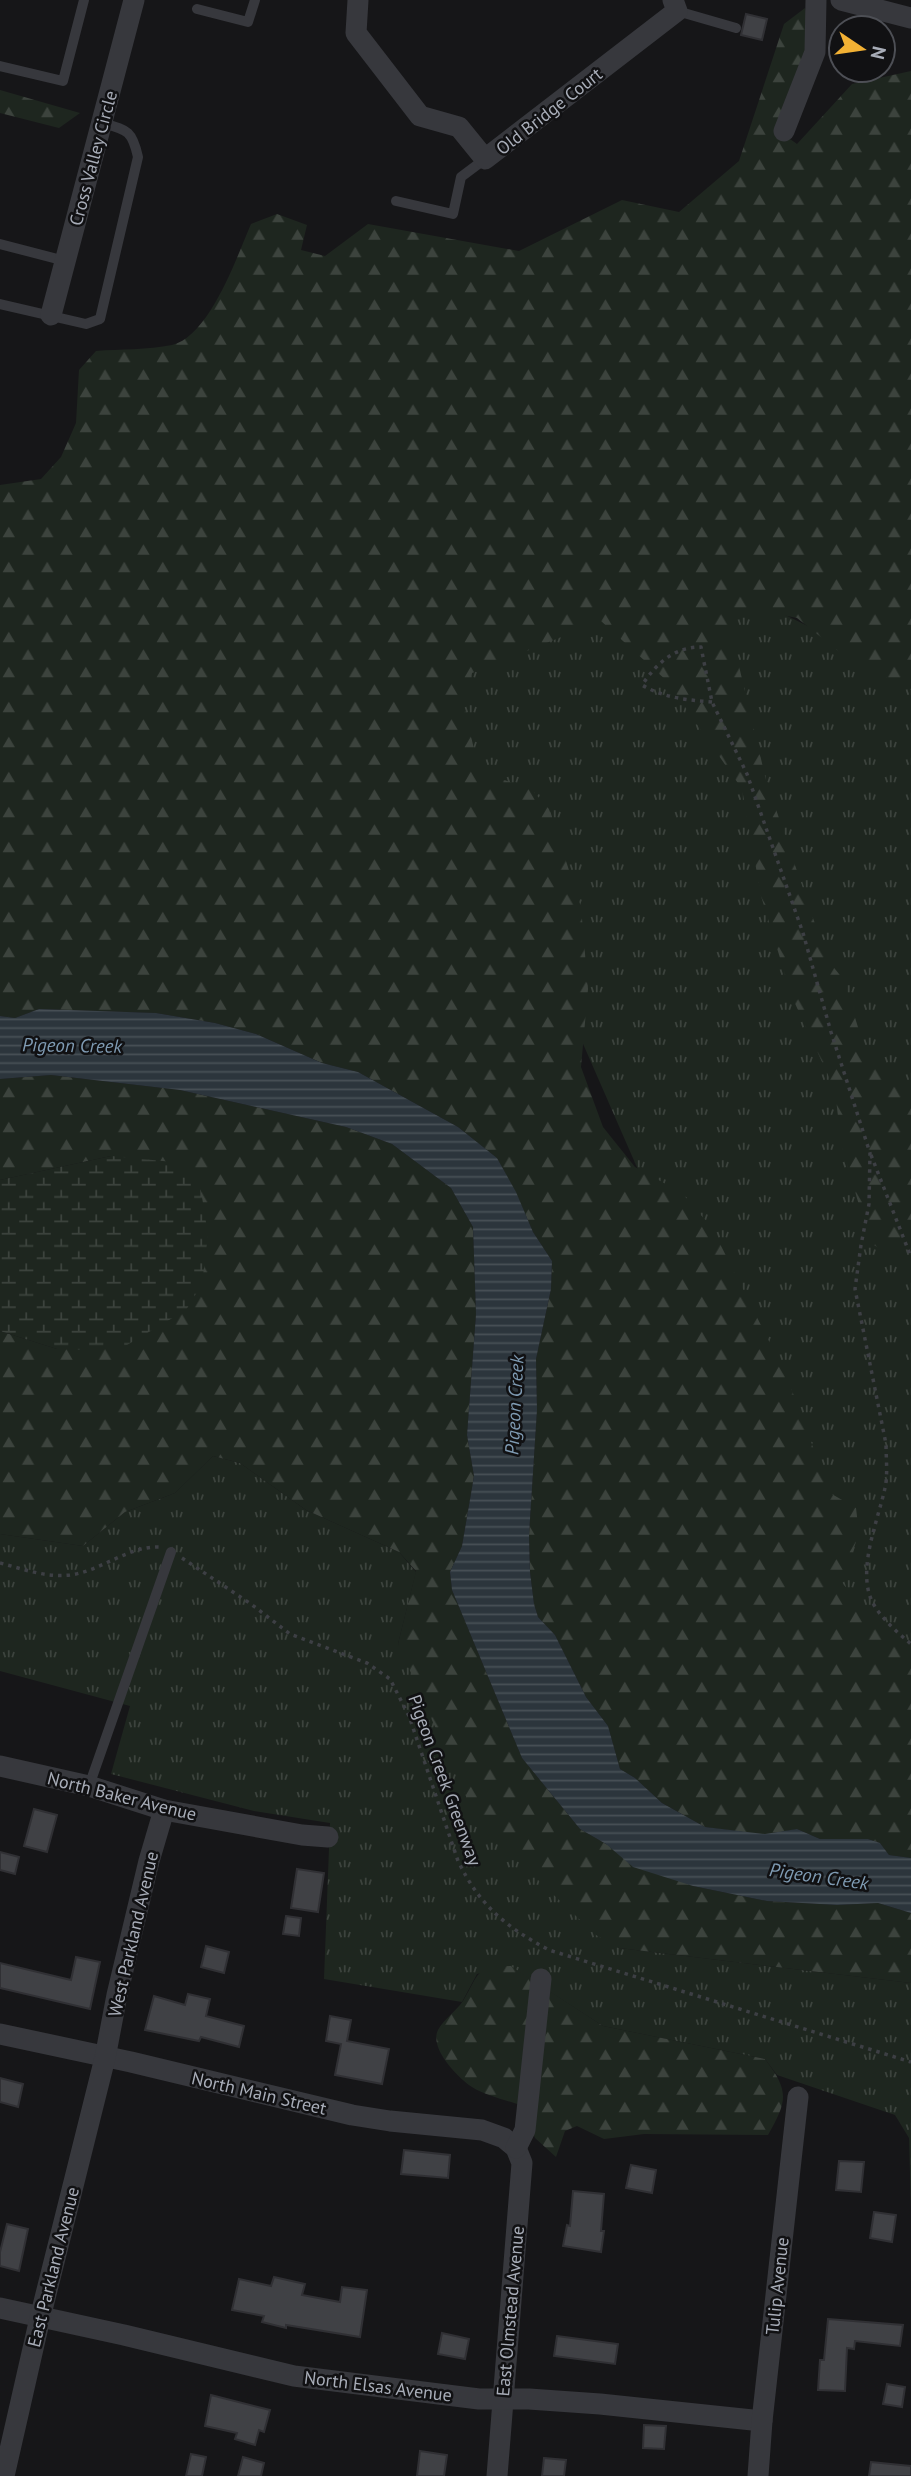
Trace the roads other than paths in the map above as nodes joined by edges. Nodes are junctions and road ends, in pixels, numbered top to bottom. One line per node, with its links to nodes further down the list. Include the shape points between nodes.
1 (84, 0): 11 (lane, via 63,81)
2 (134, 0): 12 (street, Cross Valley Circle)
3 (256, 0): 8 (lane, via 248,22)
4 (358, 0): 14 (street, Old Bridge Court, via 356,33 420,116 458,127)
5 (816, 0): 13 (street, via 816,52)
6 (841, 0): 9 (street)
7 (675, 6): 10 (lane); 14 (street, Old Bridge Court)
8 (197, 9)
9 (911, 18)
10 (736, 28)
11 (0, 66)
12 (102, 123): 17 (street, Cross Valley Circle); 19 (lane, via 134,137 138,157 100,319 86,324)
13 (784, 131)
14 (485, 159): 15 (lane, via 461,177 453,214)
15 (396, 201)
16 (0, 244): 17 (lane)
17 (65, 261): 19 (street, Cross Valley Circle)
18 (0, 304): 19 (lane)
19 (51, 315)
20 (172, 1552): 22 (lane)
21 (0, 1766): 22 (street, North Baker Avenue)
22 (89, 1786): 23 (street, North Baker Avenue)
23 (164, 1810): 24 (street, North Baker Avenue); 27 (street, West Parkland Avenue)
24 (328, 1837)
25 (541, 1979): 29 (street, via 525,2130)
26 (0, 2034): 27 (street, North Main Street)
27 (105, 2058): 29 (street, North Main Street, via 352,2115 482,2130); 31 (street, East Parkland Avenue)
28 (797, 2097): 33 (street, Tulip Avenue)
29 (516, 2148): 32 (street, East Olmstead Avenue, via 522,2184)
30 (0, 2308): 31 (street, North Elsas Avenue)
31 (40, 2318): 32 (street, North Elsas Avenue, via 294,2376); 34 (street, East Parkland Avenue)
32 (503, 2399): 33 (street, North Elsas Avenue); 35 (street, East Olmstead Avenue)
33 (762, 2421): 36 (street, Tulip Avenue)
34 (4, 2476)
35 (497, 2476)
36 (758, 2476)

